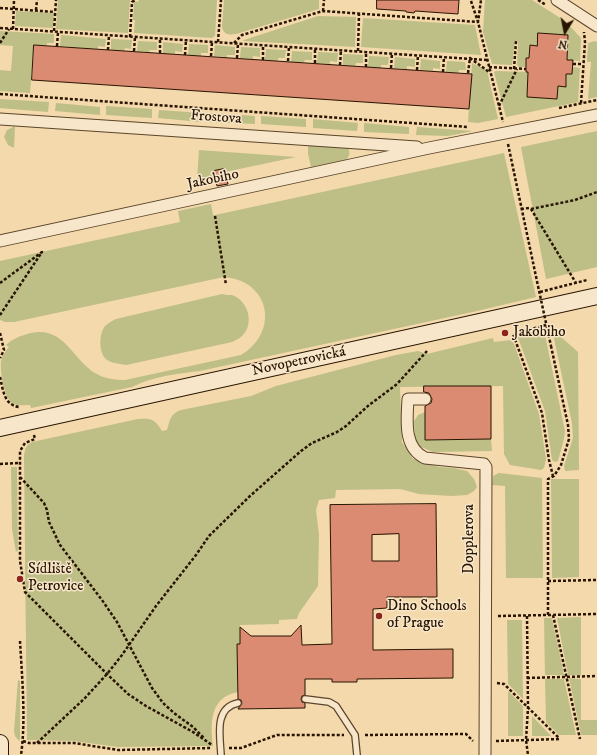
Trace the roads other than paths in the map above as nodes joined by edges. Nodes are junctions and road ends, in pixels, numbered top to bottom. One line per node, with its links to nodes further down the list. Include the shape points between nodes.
1 (557, 0): 2 (street)
2 (597, 26)
3 (597, 115): 5 (street, Jakobiho)
4 (0, 119): 5 (street, Frostova)
5 (429, 148): 6 (street, Jakobiho)
6 (0, 241)
7 (597, 296): 9 (main road, Novopetrovická)
8 (425, 399): 16 (street, Dopplerova, via 408,399 406,429 418,454 425,458 484,464 486,467)
9 (0, 428)
10 (305, 699): 15 (lane, via 329,702 336,706 355,735)
11 (238, 703): 14 (lane, via 232,704 222,713)
12 (0, 743): 13 (main road)
13 (0, 755)
14 (221, 755)
15 (357, 755)
16 (485, 755)

